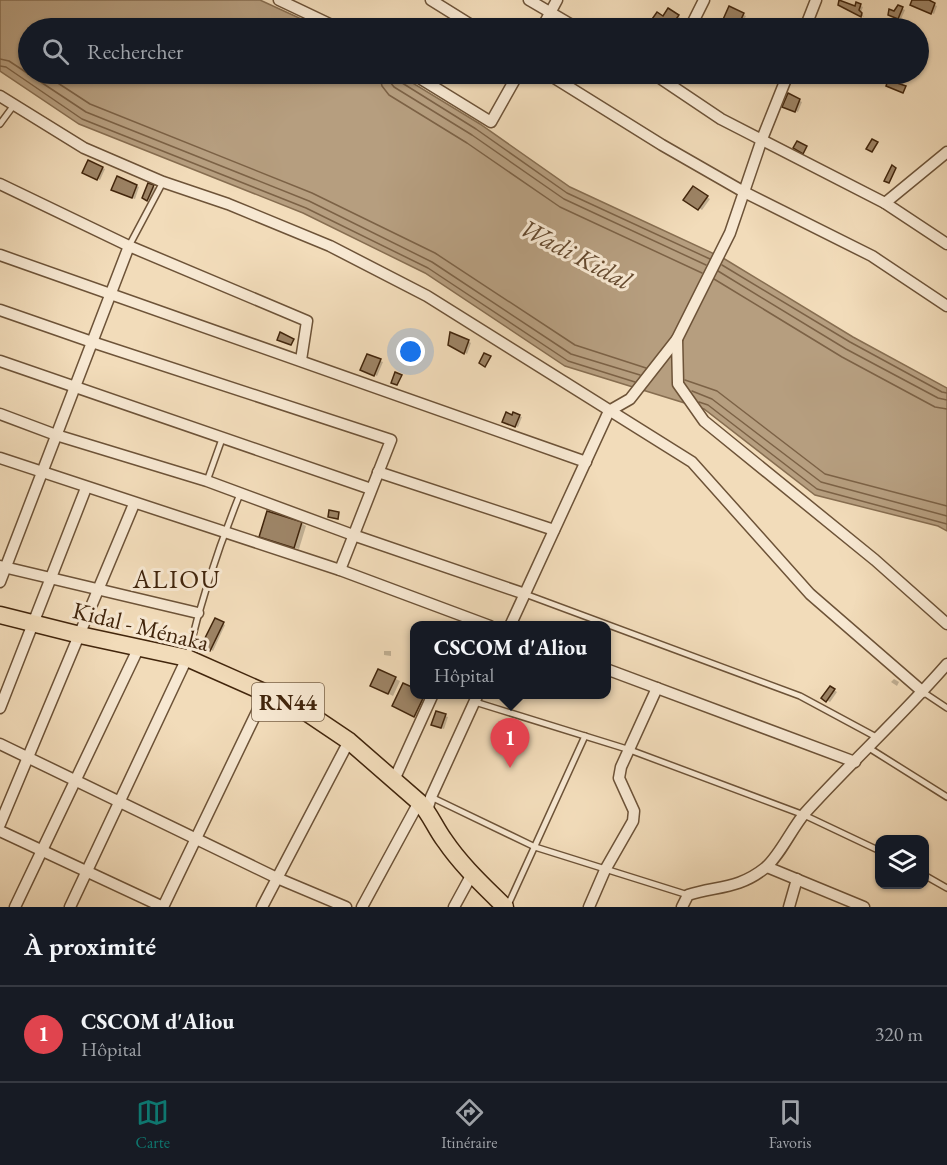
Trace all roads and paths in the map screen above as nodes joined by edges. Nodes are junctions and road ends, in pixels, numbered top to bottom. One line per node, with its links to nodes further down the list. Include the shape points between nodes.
1 (279, 0): 8 (street)
2 (431, 0): 9 (street)
3 (529, 0): 7 (street)
4 (557, 0): 7 (street)
5 (704, 0): 12 (street)
6 (816, 0): 13 (street)
7 (550, 13): 10 (street); 11 (street)
8 (317, 18)
9 (460, 18)
10 (547, 18)
11 (559, 18)
12 (695, 18)
13 (809, 18)
14 (429, 84): 15 (street, via 491,122)
15 (512, 84)
16 (564, 84): 26 (street)
17 (673, 84): 22 (street, via 721,119)
18 (784, 84): 22 (street)
19 (0, 96): 20 (street)
20 (14, 105): 21 (lane); 24 (street, via 84,148)
21 (0, 124)
22 (762, 139): 26 (street); 27 (street)
23 (947, 152): 27 (street)
24 (163, 182): 29 (lane); 39 (street, via 228,204 340,251 427,296)
25 (0, 183): 29 (street)
26 (744, 192): 32 (street, via 872,256); 34 (street, via 730,233)
27 (885, 203): 28 (street)
28 (947, 244)
29 (129, 246): 31 (street); 36 (street, via 307,321)
30 (0, 255): 31 (street)
31 (111, 293): 35 (street); 36 (street)
32 (947, 306)
33 (0, 310): 35 (street)
34 (677, 339): 39 (street, via 630,399); 67 (street, via 678,384 705,422)
35 (92, 342): 38 (street); 45 (street, via 391,440)
36 (301, 360): 44 (street)
37 (0, 361): 38 (street)
38 (75, 387): 41 (street); 42 (street)
39 (609, 411): 44 (street); 75 (street, via 692,462 810,594)
40 (0, 414): 41 (street)
41 (57, 435): 46 (street); 47 (street)
42 (222, 439): 47 (lane); 49 (street)
43 (0, 458): 46 (street)
44 (586, 462): 52 (street)
45 (378, 472): 49 (street); 52 (street)
46 (43, 473): 48 (street); 55 (street)
47 (207, 481): 50 (street)
48 (86, 488): 51 (street); 57 (street)
49 (371, 489): 54 (street)
50 (240, 494): 53 (lane); 54 (street)
51 (134, 504): 53 (street); 59 (street)
52 (554, 530): 60 (street)
53 (225, 532): 56 (street); 61 (lane)
54 (352, 535): 56 (street); 60 (street)
55 (3, 566): 57 (street); 58 (street)
56 (340, 570): 63 (street)
57 (50, 578): 59 (street); 66 (street)
58 (0, 582)
59 (100, 590): 61 (street); 69 (street)
60 (525, 594): 64 (street); 65 (lane)
61 (198, 613): 71 (lane)
62 (0, 615): 66 (main road, Kidal - Ménaka / RN44)
63 (477, 621)
64 (512, 621)
65 (598, 621)
66 (32, 623): 69 (main road, Kidal - Ménaka / RN44); 80 (street)
67 (947, 624)
68 (611, 626): 83 (lane, via 800,696)
69 (80, 635): 70 (main road, Kidal - Ménaka / RN44); 88 (street)
70 (139, 647): 71 (main road, Kidal - Ménaka / RN44); 90 (street)
71 (187, 658): 76 (main road, Kidal - Ménaka / RN44); 93 (street)
72 (947, 664): 75 (street)
73 (611, 671): 74 (street)
74 (657, 688): 87 (street); 89 (street)
75 (923, 692): 81 (lane); 83 (street)
76 (266, 693): 84 (main road, Kidal - Ménaka / RN44, via 300,708); 98 (street)
77 (431, 699): 91 (street)
78 (476, 699): 94 (street)
79 (479, 699): 82 (lane)
80 (0, 708)
81 (947, 708)
82 (585, 736): 87 (lane); 99 (lane)
83 (878, 738): 86 (street)
84 (349, 741): 91 (main road, Kidal - Ménaka / RN44); 106 (street)
85 (0, 744): 88 (street)
86 (869, 748): 89 (street); 92 (lane)
87 (630, 750): 95 (lane); 103 (street, via 619,778 634,811 633,821)
88 (28, 757): 90 (street); 96 (street)
89 (855, 762): 95 (street)
90 (75, 780): 93 (street); 101 (street)
91 (394, 780): 94 (main road, Kidal - Ménaka / RN44)
92 (947, 797)
93 (119, 801): 98 (street); 104 (street)
94 (425, 803): 99 (lane); 105 (main road, Kidal - Ménaka / RN44, via 445,841); 116 (street)
95 (804, 814): 100 (lane); 102 (street)
96 (0, 824)
97 (0, 831): 101 (street)
98 (196, 838): 106 (street); 113 (street)
99 (535, 847): 103 (lane); 118 (lane)
100 (875, 849)
101 (42, 850): 104 (street); 111 (street)
102 (767, 867): 108 (street); 110 (street, via 730,887)
103 (605, 870): 110 (lane); 119 (street)
104 (87, 871): 112 (street); 113 (street)
105 (472, 874): 117 (street); 118 (main road, Kidal - Ménaka / RN44)
106 (277, 878): 114 (street); 115 (street)
107 (929, 878): 109 (lane)
108 (797, 879): 121 (street); 122 (street)
109 (947, 888)
110 (688, 895): 120 (street)
111 (15, 907)
112 (70, 907)
113 (163, 907)
114 (262, 907)
115 (346, 907)
116 (362, 907)
117 (454, 907)
118 (507, 907)
119 (589, 907)
120 (682, 907)
121 (789, 907)
122 (864, 907)

